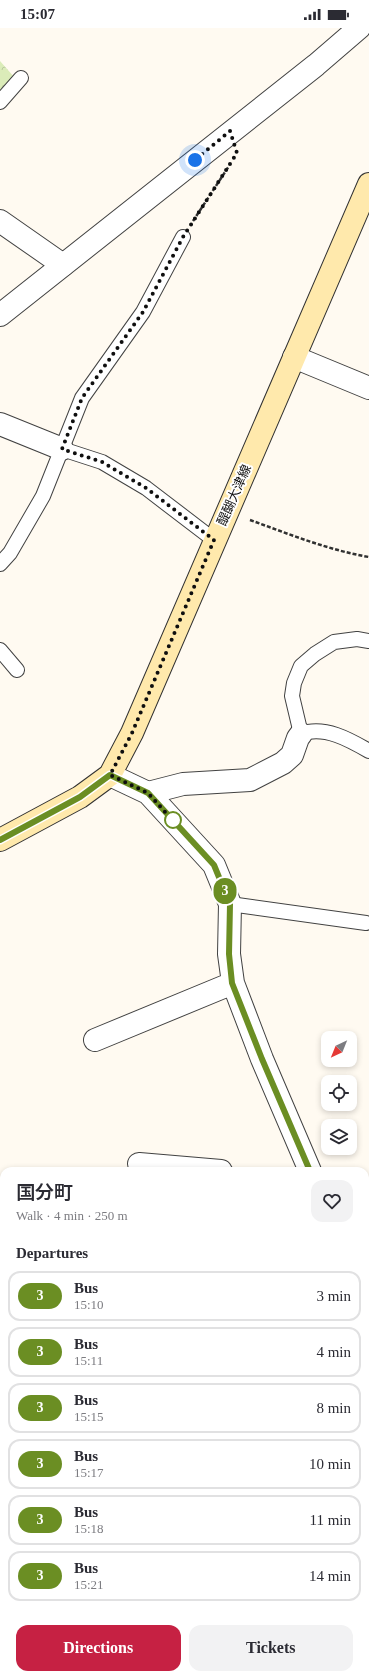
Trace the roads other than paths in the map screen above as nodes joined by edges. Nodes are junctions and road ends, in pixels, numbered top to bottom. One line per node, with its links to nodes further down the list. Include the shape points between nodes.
1 (359, 28): 7 (street, via 316,65)
2 (22, 78): 3 (lane)
3 (0, 102)
4 (369, 184): 9 (main road, 醍醐大津線)
5 (0, 221): 7 (street)
6 (183, 237): 12 (lane, via 143,312 82,398)
7 (63, 265): 8 (street)
8 (0, 315)
9 (294, 357): 10 (street); 13 (main road, 醍醐大津線)
10 (369, 388)
11 (0, 424): 12 (street)
12 (62, 449): 13 (lane, via 102,462 146,488); 14 (lane, via 43,496 10,553)
13 (214, 540): 20 (main road, 醍醐大津線, via 132,733)
14 (0, 564)
15 (369, 641): 18 (lane, via 357,639 334,642 301,666 292,696)
16 (0, 650): 17 (lane)
17 (17, 670)
18 (302, 734): 19 (lane, via 308,731 322,732 346,738); 21 (street, via 292,755 283,763 250,780 183,784)
19 (369, 751)
20 (110, 775): 21 (street); 22 (main road, 醍醐大津線, via 80,797)
21 (148, 793): 23 (street, via 214,865)
22 (0, 840)
23 (230, 904): 24 (lane); 25 (street, via 229,954)
24 (366, 923)
25 (232, 983): 26 (street); 29 (street)
26 (95, 1040)
27 (139, 1164): 28 (street)
28 (174, 1167)
29 (308, 1167)

